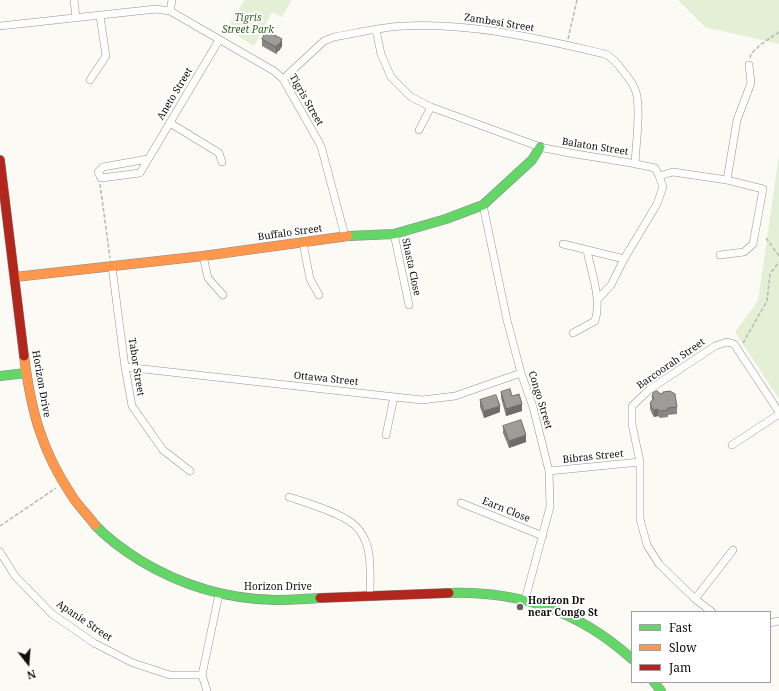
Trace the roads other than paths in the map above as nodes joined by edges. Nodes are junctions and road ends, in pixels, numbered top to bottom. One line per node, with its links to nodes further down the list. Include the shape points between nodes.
1 (74, 0): 5 (street)
2 (172, 0): 3 (street)
3 (170, 11): 4 (street, Tigris Street, via 156,9); 8 (street, Tigris Street)
4 (100, 16): 5 (street, Tigris Street); 11 (street, via 106,56)
5 (76, 18): 6 (street, Tigris Street)
6 (0, 26)
7 (376, 30): 10 (street, Zambesi Street, via 324,41); 12 (street, Balaton Street, via 381,54 391,77 411,97); 19 (street, Zambesi Street, via 403,26 469,27 605,54 627,76 636,91 638,103)
8 (219, 40): 10 (street, Tigris Street, via 274,71); 13 (street, Aneto Street)
9 (749, 65): 21 (street, via 751,83 737,120)
10 (283, 79): 25 (street, Tigris Street, via 321,146)
11 (90, 80)
12 (431, 107): 14 (street); 15 (street, Balaton Street)
13 (170, 123): 16 (street, Aneto Street); 18 (street, via 218,153)
14 (419, 130)
15 (540, 147): 19 (street, Balaton Street); 23 (street, Buffalo Street, via 532,160)
16 (148, 159): 16 (street, Aneto Street, via 103,166 98,172 101,178 140,174)
17 (0, 160): 22 (street, Horizon Drive)
18 (222, 162)
19 (635, 163): 20 (street, Balaton Street, via 655,168)
20 (659, 176): 21 (street, via 673,172); 31 (street, via 663,186 657,204)
21 (727, 180): 29 (street, via 763,189 753,244 744,252)
22 (1, 182): 33 (street, Horizon Drive)
23 (483, 205): 24 (street, Buffalo Street); 41 (street, Congo Street)
24 (394, 234): 25 (street, Buffalo Street); 37 (street, Shasta Close)
25 (345, 236): 26 (street, Buffalo Street)
26 (303, 243): 30 (street, Buffalo Street); 35 (street, via 310,279)
27 (563, 244): 28 (street)
28 (587, 250): 31 (street); 36 (street)
29 (720, 255)
30 (203, 256): 32 (street, Buffalo Street); 34 (street, via 208,278)
31 (624, 259): 36 (street, via 611,285)
32 (112, 267): 33 (street, Buffalo Street); 39 (street, Tabor Street)
33 (15, 277): 40 (street, Horizon Drive)
34 (223, 295)
35 (319, 295)
36 (597, 300): 38 (street, via 594,321)
37 (409, 305)
38 (573, 333)
39 (125, 367): 43 (street, Ottawa Street); 48 (street, Tabor Street, via 132,406 164,450)
40 (26, 372): 42 (street); 55 (street, Horizon Drive, via 31,404 46,450 56,473 88,517 126,552 150,568 181,582)
41 (521, 373): 43 (street, Ottawa Street, via 455,396 422,400); 49 (street, Congo Street, via 533,407)
42 (0, 376)
43 (394, 396): 45 (street)
44 (779, 413): 46 (street); 47 (street, Barcoorah Street, via 739,350 734,344 726,342 715,346 650,389 632,406 632,424)
45 (386, 435)
46 (732, 445)
47 (640, 462): 49 (street, Bibras Street); 57 (street, Barcoorah Street, via 640,519 647,545 659,564)
48 (190, 471)
49 (549, 472): 52 (street, Congo Street, via 550,507)
50 (289, 497): 56 (street, via 342,517 362,534 369,556)
51 (461, 503): 52 (street, Earn Close)
52 (543, 536): 58 (street, Congo Street)
53 (733, 550): 57 (street)
54 (0, 552): 61 (street, Apanie Street, via 15,576 52,614 94,643 133,662 170,675)
55 (218, 594): 56 (street, Horizon Drive, via 274,600); 61 (street)
56 (370, 596): 58 (street, Horizon Drive, via 481,593)
57 (695, 599): 59 (street, Barcoorah Street)
58 (525, 600): 60 (street, Horizon Drive, via 557,610 585,624)
59 (711, 611)
60 (631, 657)
61 (202, 675): 63 (street)
62 (655, 683): 64 (street)
63 (207, 691)
64 (662, 691)

